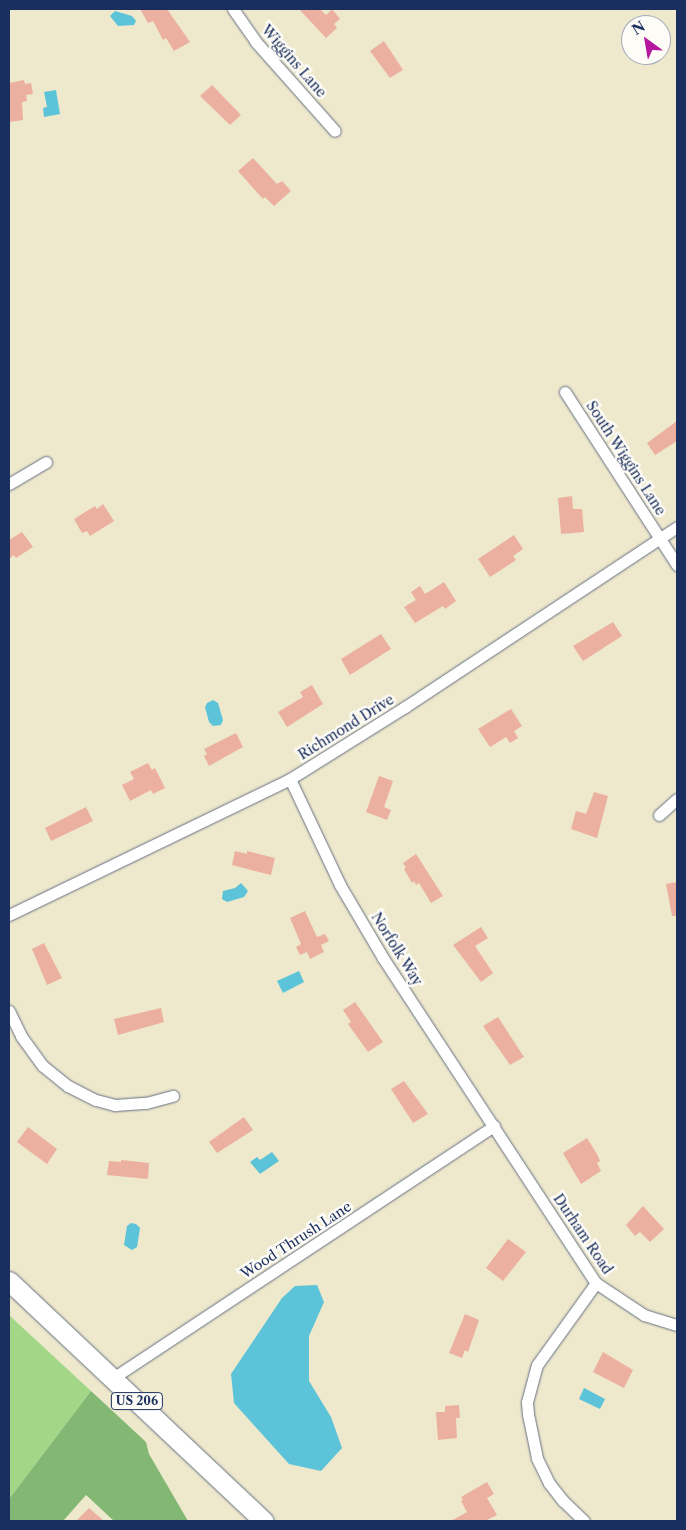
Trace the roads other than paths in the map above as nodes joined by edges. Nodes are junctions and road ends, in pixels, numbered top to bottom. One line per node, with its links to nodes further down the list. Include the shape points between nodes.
1 (233, 9): 2 (street, Wiggins Lane, via 255,40)
2 (335, 131)
3 (565, 392): 7 (street, South Wiggins Lane)
4 (46, 462): 5 (street)
5 (9, 484)
6 (677, 527): 7 (street, Richmond Drive)
7 (660, 538): 8 (street, South Wiggins Lane); 9 (street, Richmond Drive)
8 (677, 565)
9 (290, 780): 12 (street, Richmond Drive); 15 (street, Norfolk Way, via 317,840 383,958)
10 (677, 799): 11 (street)
11 (659, 815)
12 (9, 915)
13 (9, 1012): 14 (street, via 21,1036 43,1066 68,1086 115,1105 146,1103)
14 (173, 1096)
15 (494, 1126): 17 (street, Durham Road); 19 (street, Wood Thrush Lane)
16 (9, 1281): 19 (highway, US 206)
17 (596, 1283): 18 (street, Durham Road, via 644,1315); 21 (street, via 537,1365 527,1402 537,1458 549,1483)
18 (677, 1324)
19 (113, 1378): 20 (highway, US 206)
20 (264, 1521)
21 (584, 1521)

